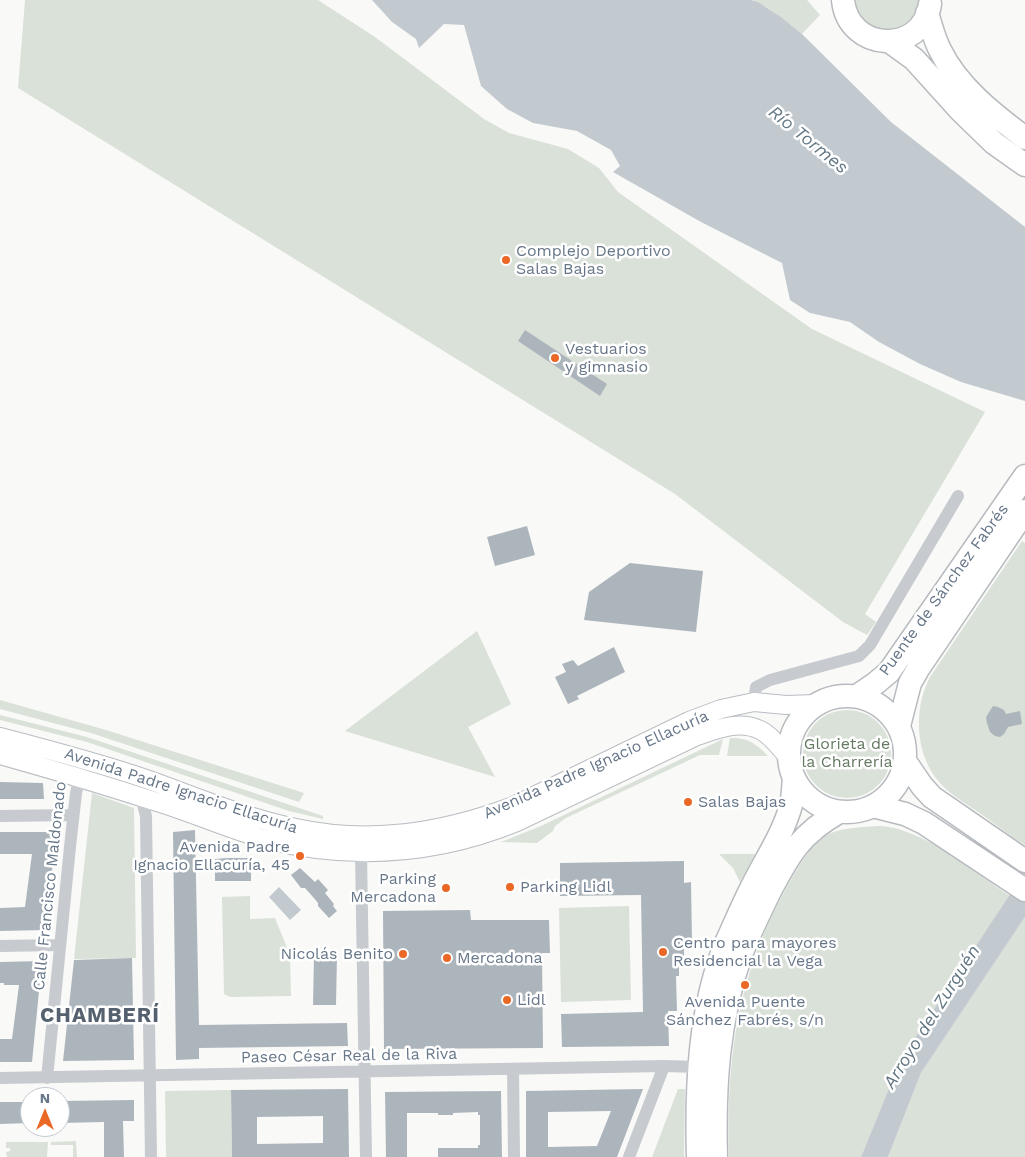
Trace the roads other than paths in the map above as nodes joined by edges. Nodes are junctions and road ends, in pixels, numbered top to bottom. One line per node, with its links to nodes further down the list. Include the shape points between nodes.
1 (843, 0): 3 (highway, via 848,19 856,29 871,38)
2 (929, 7): 3 (highway, via 920,26 909,35); 4 (highway, via 940,50 961,81 993,114)
3 (889, 41): 5 (highway, via 914,58 994,143)
4 (1025, 138)
5 (1025, 165)
6 (1025, 476): 9 (highway, Puente de Sánchez Fabrés)
7 (958, 496): 11 (street, via 870,645 859,656 770,680 756,687)
8 (1025, 511): 9 (highway, Puente de Sánchez Fabrés)
9 (996, 537): 10 (highway, Puente de Sánchez Fabrés, via 954,576 889,672); 13 (highway, Puente de Sánchez Fabrés, via 910,684)
10 (857, 696): 12 (highway, via 829,698); 13 (highway, via 888,712)
11 (754, 702): 12 (main road, Avenida Padre Ignacio Ellacuría); 17 (main road, Avenida Padre Ignacio Ellacuría, via 721,709 689,721 484,817 401,834 361,836 296,829)
12 (816, 704): 16 (highway, via 800,718 791,736)
13 (899, 726): 18 (highway)
14 (0, 737): 17 (main road, Avenida Padre Ignacio Ellacuría)
15 (0, 755): 19 (main road, Avenida Padre Ignacio Ellacuría)
16 (788, 757): 20 (highway); 28 (main road, Avenida Padre Ignacio Ellacuría, via 762,730 743,725 726,726 697,736 494,832 412,851)
17 (84, 759): 19 (street, Calle Francisco Maldonado)
18 (906, 761): 23 (highway, via 895,788); 29 (highway, via 932,797)
19 (79, 777): 21 (main road, Avenida Padre Ignacio Ellacuría); 25 (street, Calle Francisco Maldonado)
20 (794, 779): 24 (highway, via 820,806); 34 (highway, via 791,804 779,836 746,898 726,945 707,1012)
21 (141, 797): 22 (main road, Avenida Padre Ignacio Ellacuría); 27 (street)
22 (162, 804): 27 (street, via 152,808); 28 (main road, Avenida Padre Ignacio Ellacuría, via 263,838 320,850)
23 (873, 806): 24 (highway, via 856,812); 30 (highway, via 905,814 924,823)
24 (839, 812): 45 (highway, via 820,822 798,844 742,951 724,1016 716,1095)
25 (73, 815): 26 (street); 32 (street, Calle Francisco Maldonado)
26 (0, 816)
27 (146, 816): 37 (street)
28 (361, 853): 36 (street)
29 (1022, 859)
30 (1017, 885)
31 (0, 946): 32 (street)
32 (59, 946): 39 (street, Calle Francisco Maldonado)
33 (664, 1066): 34 (street, Paseo César Real de la Riva); 35 (street, Paseo César Real de la Riva); 43 (street)
34 (699, 1068): 44 (highway)
35 (514, 1069): 36 (street, Paseo César Real de la Riva); 42 (street)
36 (364, 1072): 37 (street, Paseo César Real de la Riva); 41 (street)
37 (151, 1075): 39 (street, Paseo César Real de la Riva); 40 (street)
38 (0, 1078): 39 (street, Paseo César Real de la Riva)
39 (47, 1078)
40 (151, 1157)
41 (366, 1157)
42 (514, 1157)
43 (629, 1157)
44 (698, 1157)
45 (716, 1157)

